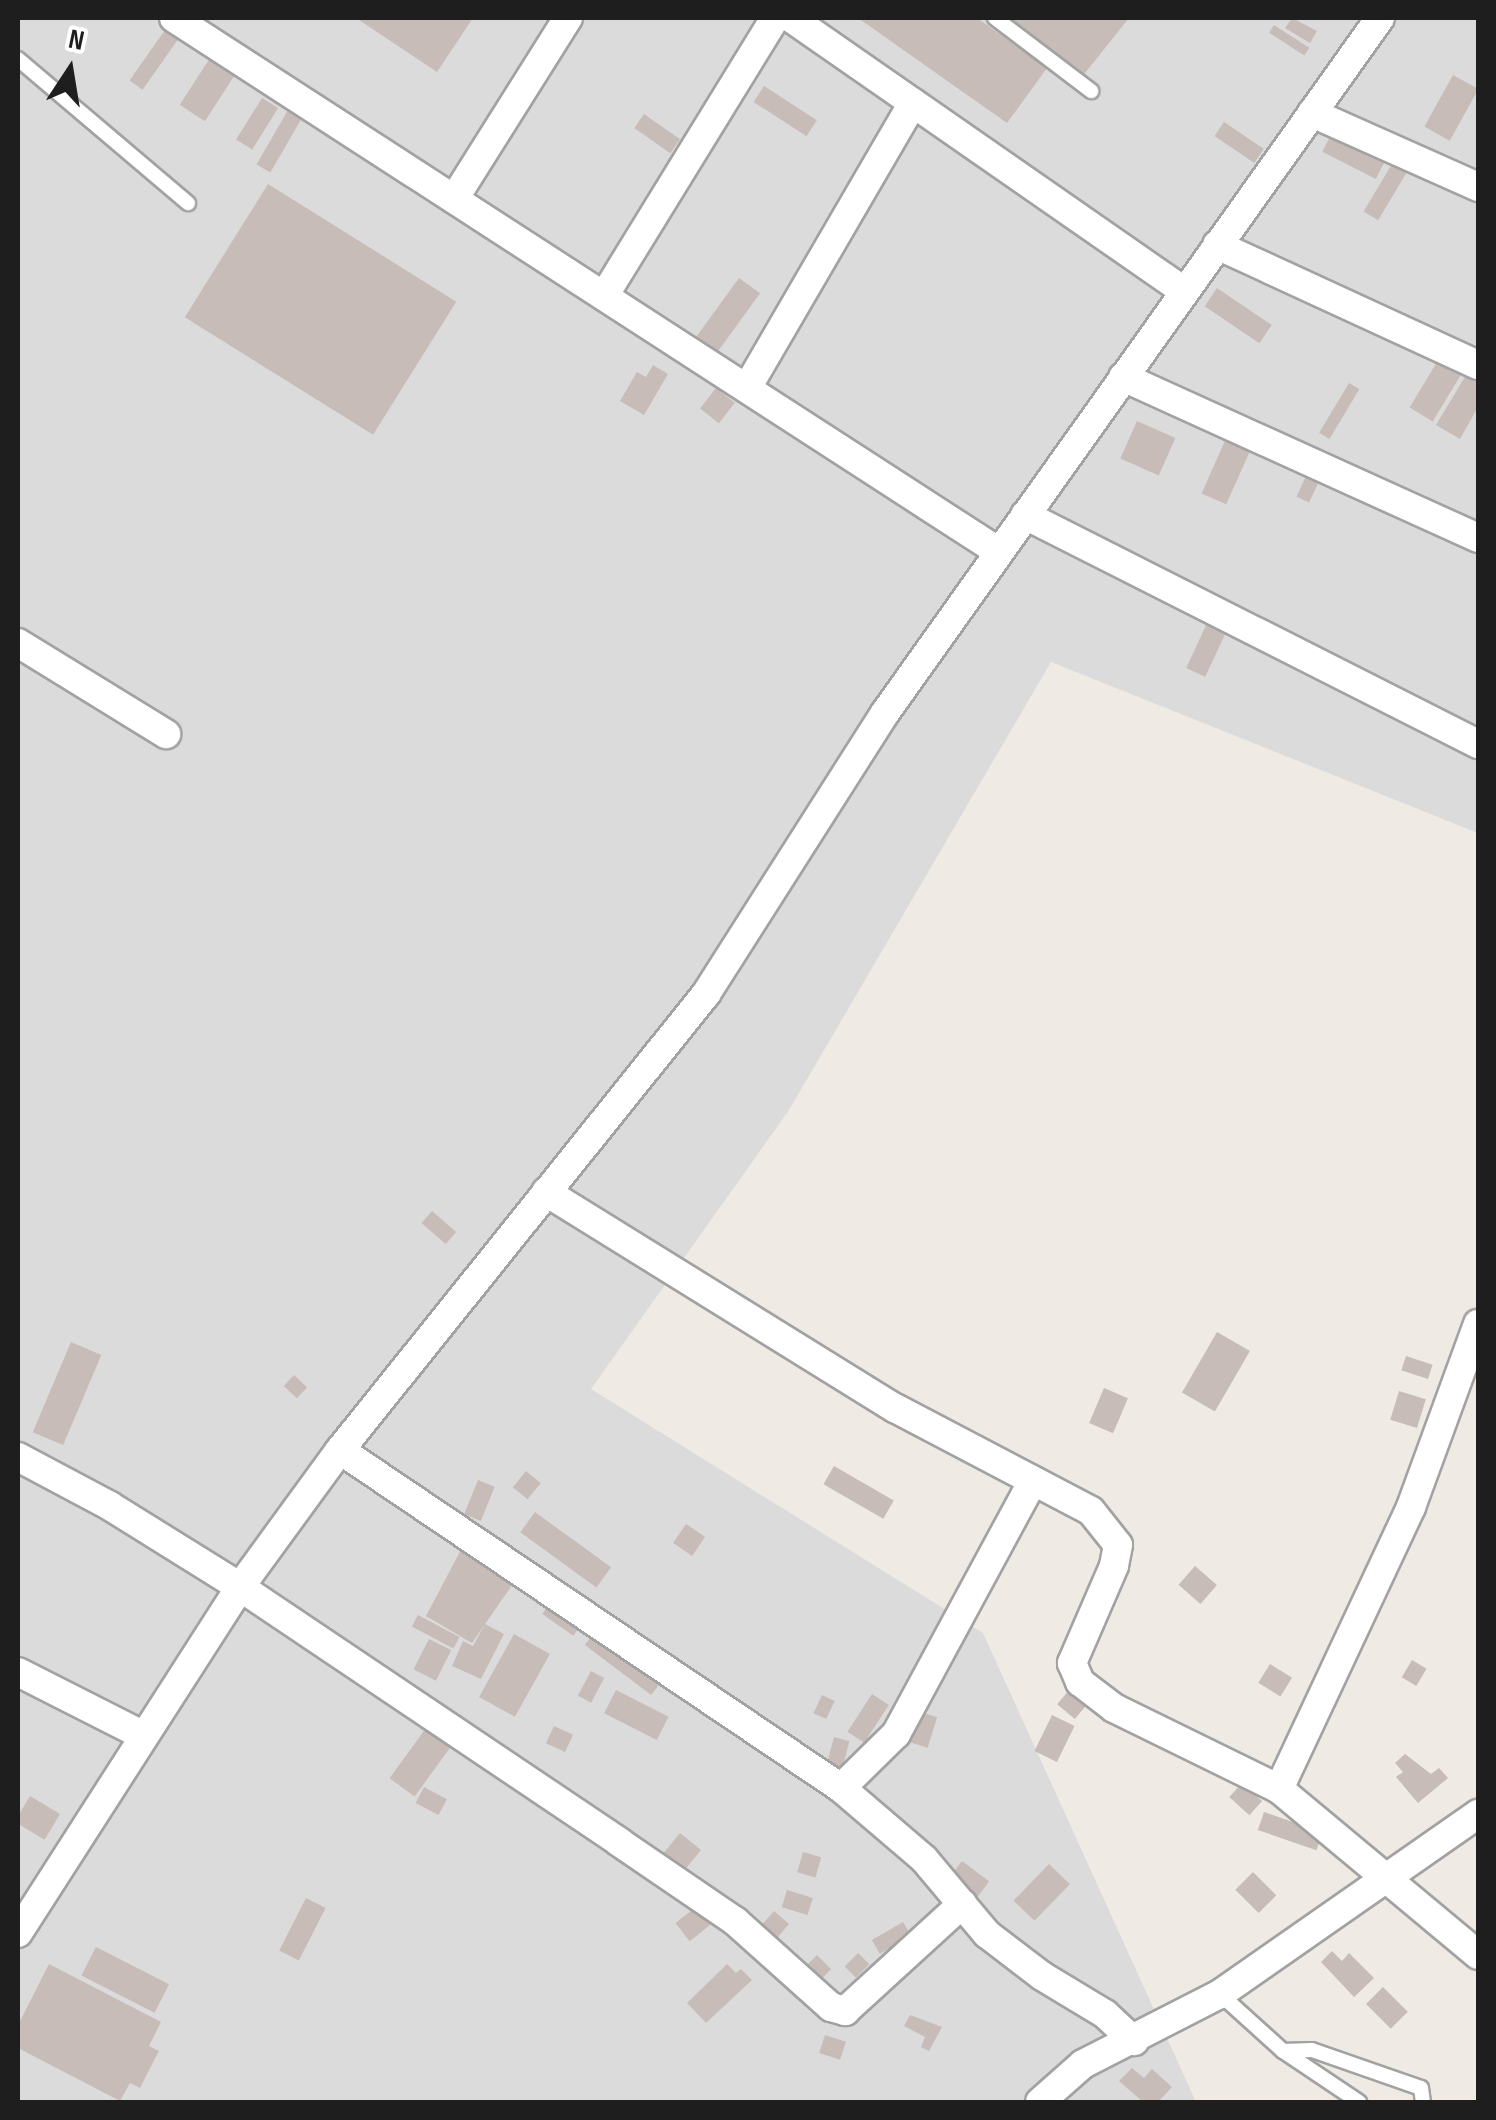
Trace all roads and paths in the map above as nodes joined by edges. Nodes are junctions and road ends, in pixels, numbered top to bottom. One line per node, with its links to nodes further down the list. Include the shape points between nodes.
1 (174, 18): 12 (street)
2 (568, 18): 12 (street)
3 (774, 18): 16 (street)
4 (791, 18): 9 (street)
5 (995, 18): 8 (lane)
6 (1380, 18): 10 (street)
7 (18, 59): 13 (lane)
8 (1090, 91)
9 (913, 103): 15 (street); 19 (street)
10 (1312, 112): 11 (street); 14 (street)
11 (1478, 187)
12 (454, 199): 16 (street)
13 (188, 203)
14 (1217, 245): 15 (street); 17 (street)
15 (1184, 291): 18 (street)
16 (604, 296): 19 (street)
17 (1478, 366)
18 (1123, 377): 20 (street); 21 (street)
19 (747, 388): 22 (street)
20 (1025, 515): 22 (street); 25 (street)
21 (1478, 538)
22 (1000, 552): 26 (street, via 886,713 706,994)
23 (18, 642): 24 (street)
24 (166, 734)
25 (1478, 744)
26 (546, 1192): 28 (street); 30 (street, via 895,1408)
27 (1478, 1324): 35 (street, via 1411,1507)
28 (340, 1450): 31 (street); 34 (street)
29 (18, 1458): 31 (street)
30 (1033, 1481): 34 (street, via 896,1734); 35 (street, via 1091,1511 1118,1545 1072,1663 1080,1682 1114,1708)
31 (240, 1587): 33 (street); 38 (street, via 734,1921 830,2007 844,2011)
32 (18, 1672): 33 (street)
33 (144, 1736): 39 (street)
34 (840, 1788): 38 (street, via 924,1859)
35 (1279, 1789): 37 (street)
36 (1478, 1814): 37 (street)
37 (1383, 1878): 40 (street); 41 (street)
38 (962, 1904): 42 (street, via 1012,1955 1105,2014)
39 (22, 1915)
40 (1478, 1954)
41 (1220, 1994): 42 (street); 43 (lane)
42 (1134, 2041): 44 (street, via 1083,2064)
43 (1283, 2051): 45 (lane); 46 (lane, via 1312,2050 1421,2088)
44 (1040, 2102)
45 (1358, 2102)
46 (1423, 2102)

